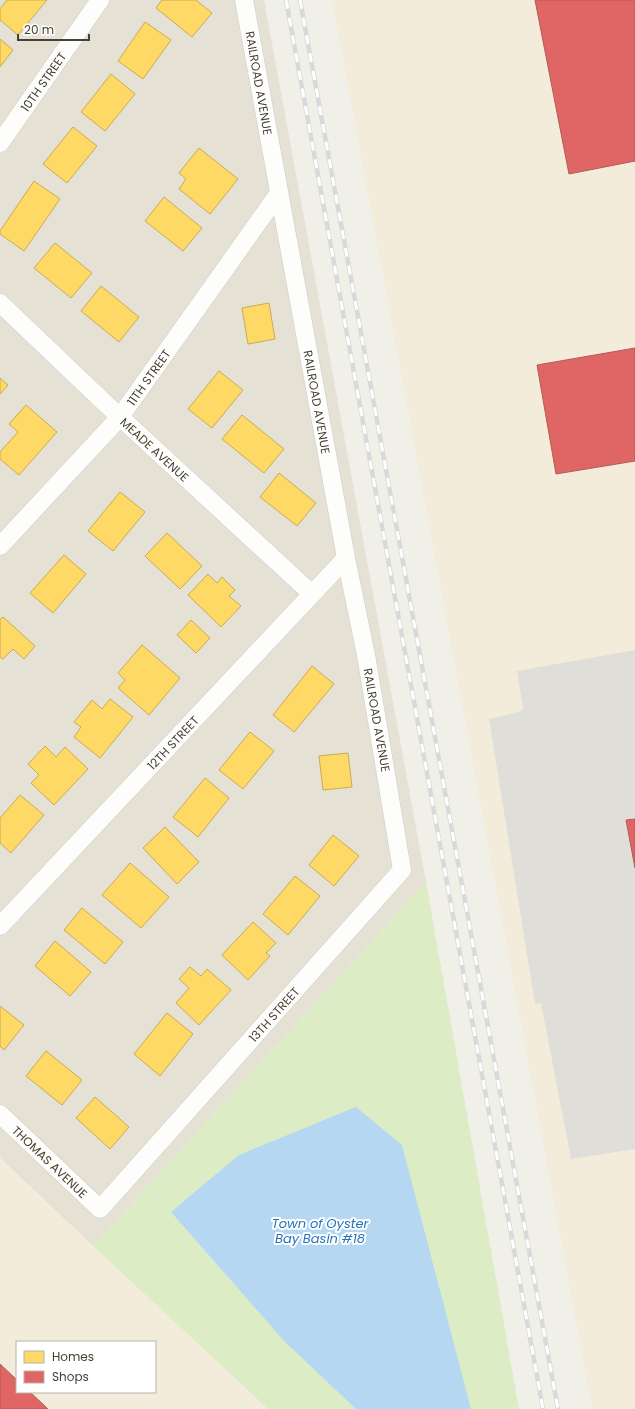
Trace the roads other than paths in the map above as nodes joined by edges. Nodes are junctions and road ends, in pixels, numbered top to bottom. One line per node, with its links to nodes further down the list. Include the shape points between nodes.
1 (100, 0): 3 (street, 10TH STREET)
2 (244, 0): 4 (street, RAILROAD AVENUE)
3 (0, 144)
4 (279, 193): 6 (street, 11TH STREET); 8 (street, RAILROAD AVENUE)
5 (0, 303): 6 (street, MEADE AVENUE)
6 (120, 417): 7 (street, 11TH STREET); 9 (street, MEADE AVENUE)
7 (0, 546)
8 (346, 558): 9 (street, 12TH STREET); 10 (street, RAILROAD AVENUE, via 366,655)
9 (312, 594): 11 (street, 12TH STREET)
10 (391, 803): 13 (street, 13TH STREET, via 402,870)
11 (0, 926)
12 (0, 1114): 13 (street, THOMAS AVENUE)
13 (100, 1209)

